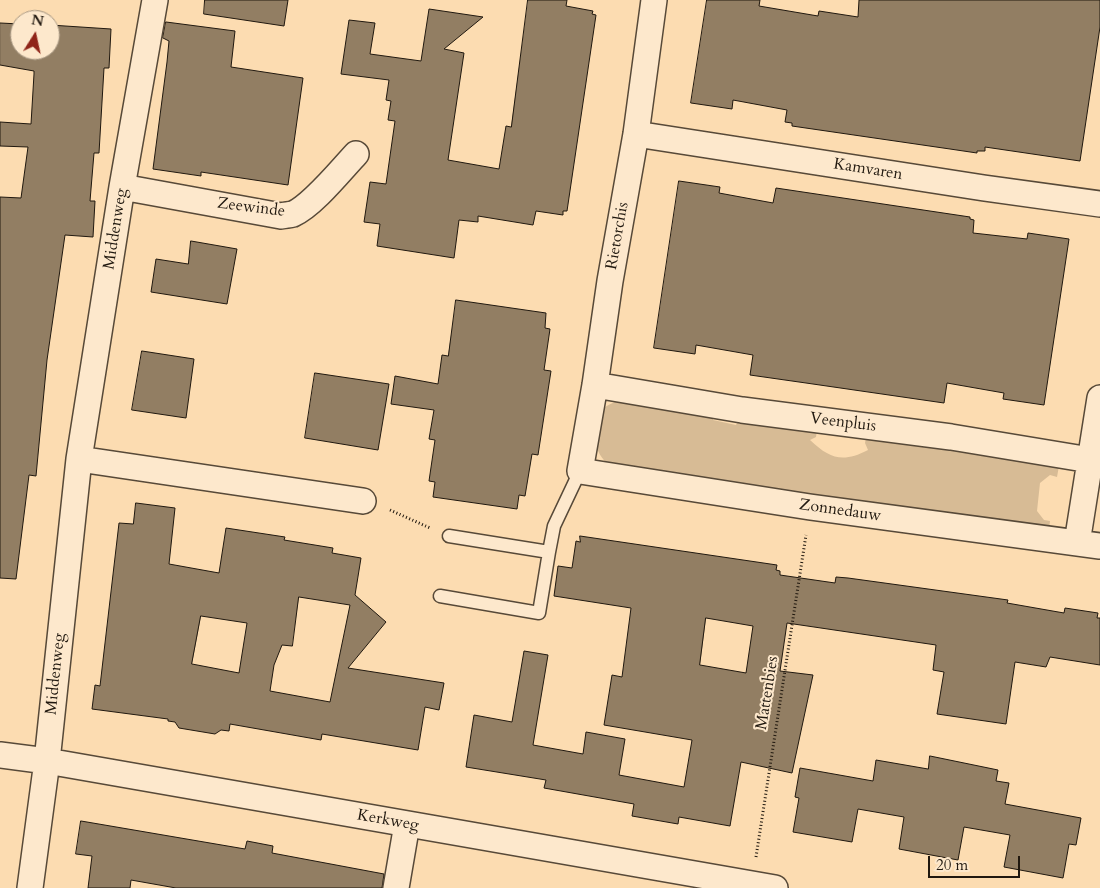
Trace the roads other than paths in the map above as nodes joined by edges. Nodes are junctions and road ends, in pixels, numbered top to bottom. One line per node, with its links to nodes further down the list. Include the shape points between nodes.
1 (155, 0): 5 (street, Middenweg)
2 (654, 0): 3 (street, Rietorchis)
3 (636, 134): 6 (street, Kamvaren); 7 (street, Rietorchis)
4 (356, 154): 5 (street, Zeewinde, via 301,209 281,216)
5 (122, 188): 9 (street, Middenweg)
6 (1100, 204)
7 (595, 385): 10 (street, Veenpluis, via 742,410 950,437); 11 (street, Rietorchis)
8 (1100, 398): 10 (street)
9 (79, 459): 12 (street); 18 (street, Middenweg)
10 (1090, 460): 14 (street)
11 (580, 471): 14 (street, Zonnedauw, via 810,507); 15 (lane, via 554,526)
12 (363, 501)
13 (449, 536): 15 (lane)
14 (1089, 544)
15 (549, 552): 16 (lane, via 539,613)
16 (440, 596)
17 (0, 755): 18 (street, Kerkweg)
18 (47, 761): 19 (street, Kerkweg); 21 (street, Middenweg)
19 (407, 824): 20 (street, Kerkweg); 22 (street)
20 (763, 886)
21 (30, 888)
22 (396, 888)

